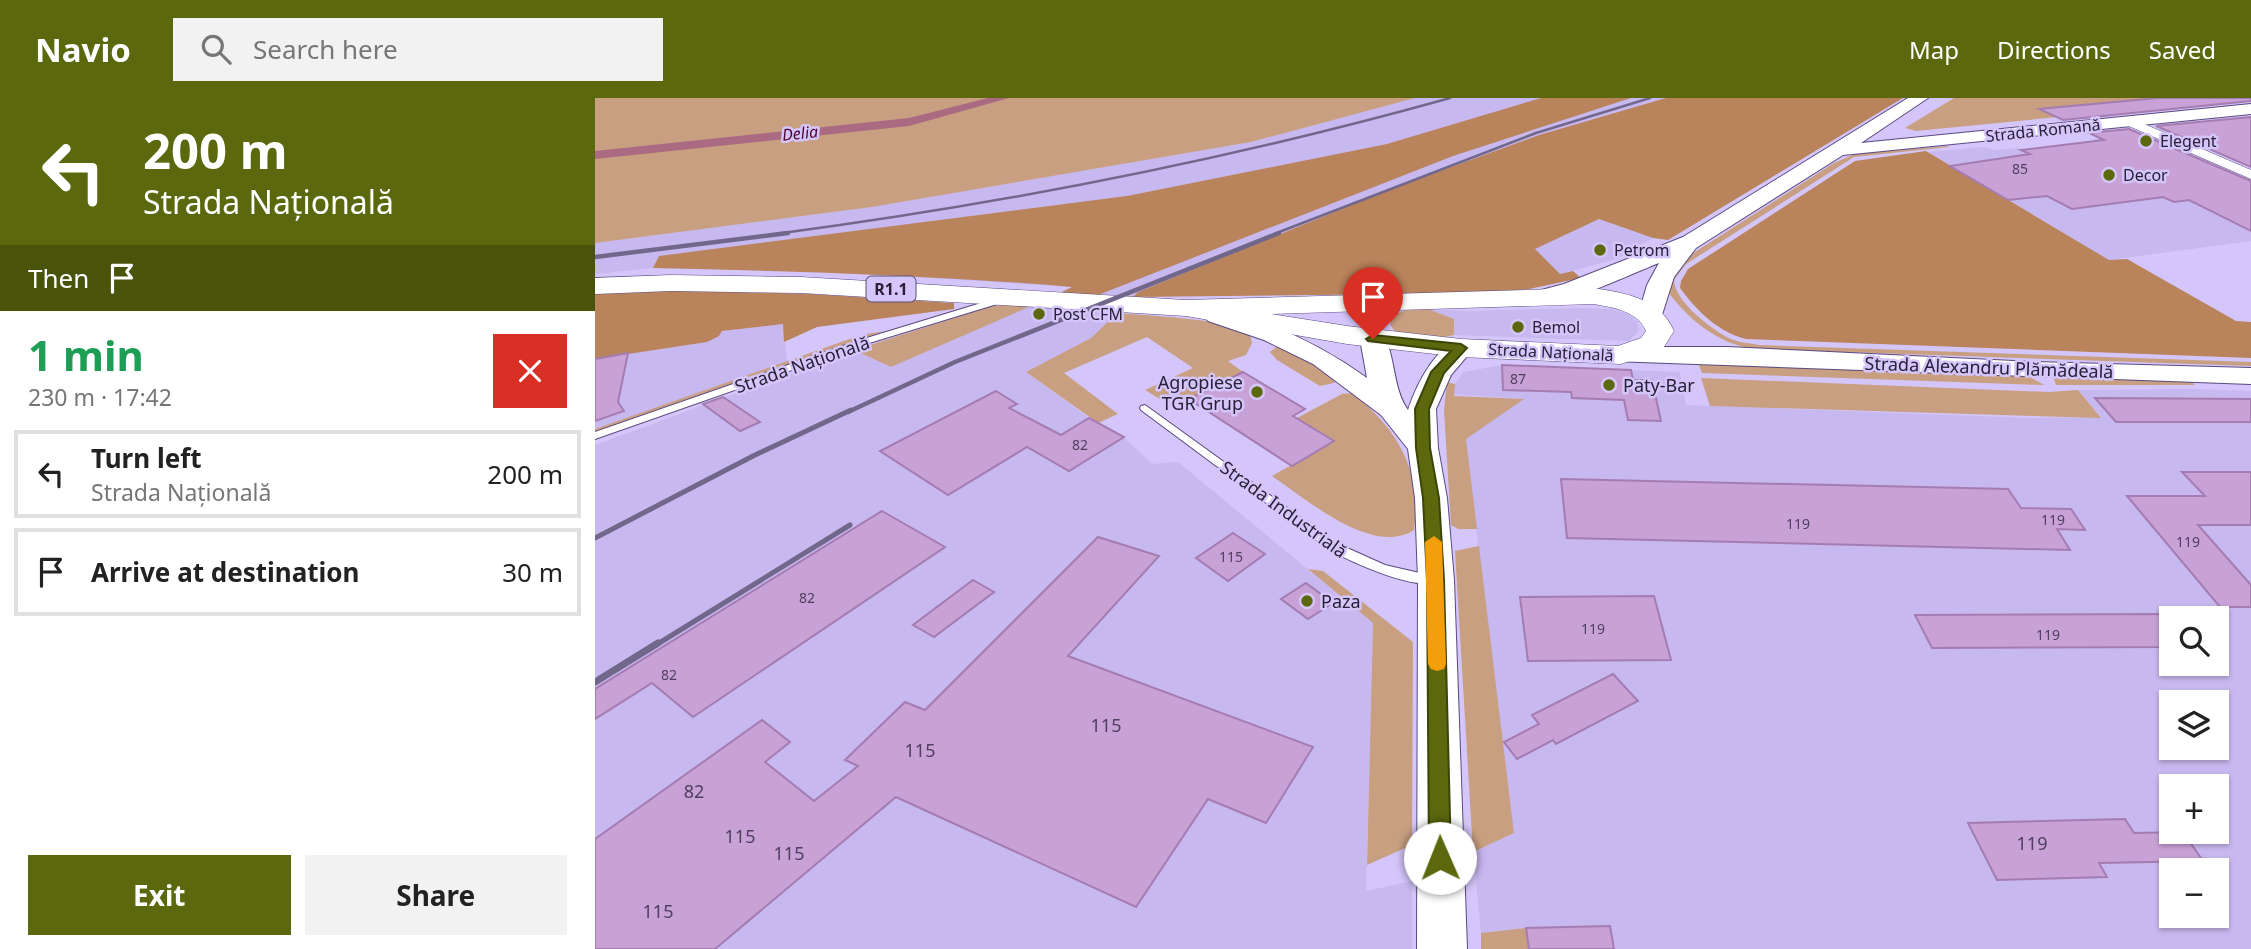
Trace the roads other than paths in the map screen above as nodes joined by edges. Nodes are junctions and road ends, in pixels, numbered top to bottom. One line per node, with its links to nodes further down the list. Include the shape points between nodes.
1 (1920, 98): 4 (street, Strada Națională)
2 (2251, 109): 3 (street, Strada Romană)
3 (2128, 121): 5 (street, Strada Romană); 7 (street)
4 (1879, 124): 5 (street, via 1893,133); 6 (street, Strada Națională)
5 (1930, 141): 6 (street, Strada Romană)
6 (1835, 151): 8 (street, Strada Națională)
7 (2251, 175)
8 (1691, 242): 11 (street, Strada Națională); 14 (street, Strada Națională, via 1658,282)
9 (595, 286): 10 (main road, Strada Națională / R1.1, via 725,282)
10 (1011, 297): 13 (main road, Strada Națională / R1.1); 22 (lane, Strada Națională, via 863,342)
11 (1539, 298): 12 (main road, Strada Națională); 14 (main road, Strada Națională, via 1600,297 1637,307)
12 (1405, 302): 13 (main road, Strada Națională); 15 (main road, Strada Națională, via 1375,316 1370,327)
13 (1187, 308): 15 (main road, Strada Națională); 21 (street, via 1248,324 1300,346)
14 (1655, 323): 17 (main road, Strada Națională, via 1652,344); 18 (street, Strada Alexandru Plămădeală)
15 (1373, 339): 16 (main road, Strada Națională); 21 (street, via 1378,373)
16 (1461, 348): 17 (main road, Strada Națională); 23 (street, via 1430,387 1422,409)
17 (1621, 355): 18 (street, Strada Alexandru Plămădeală)
18 (1727, 355): 19 (street, Strada Alexandru Plămădeală)
19 (2251, 376)
20 (1145, 408): 24 (lane, Strada Industrială, via 1357,562 1388,573)
21 (1391, 409): 23 (street)
22 (595, 436)
23 (1423, 448): 24 (street)
24 (1436, 580): 25 (street)
25 (1442, 949)

